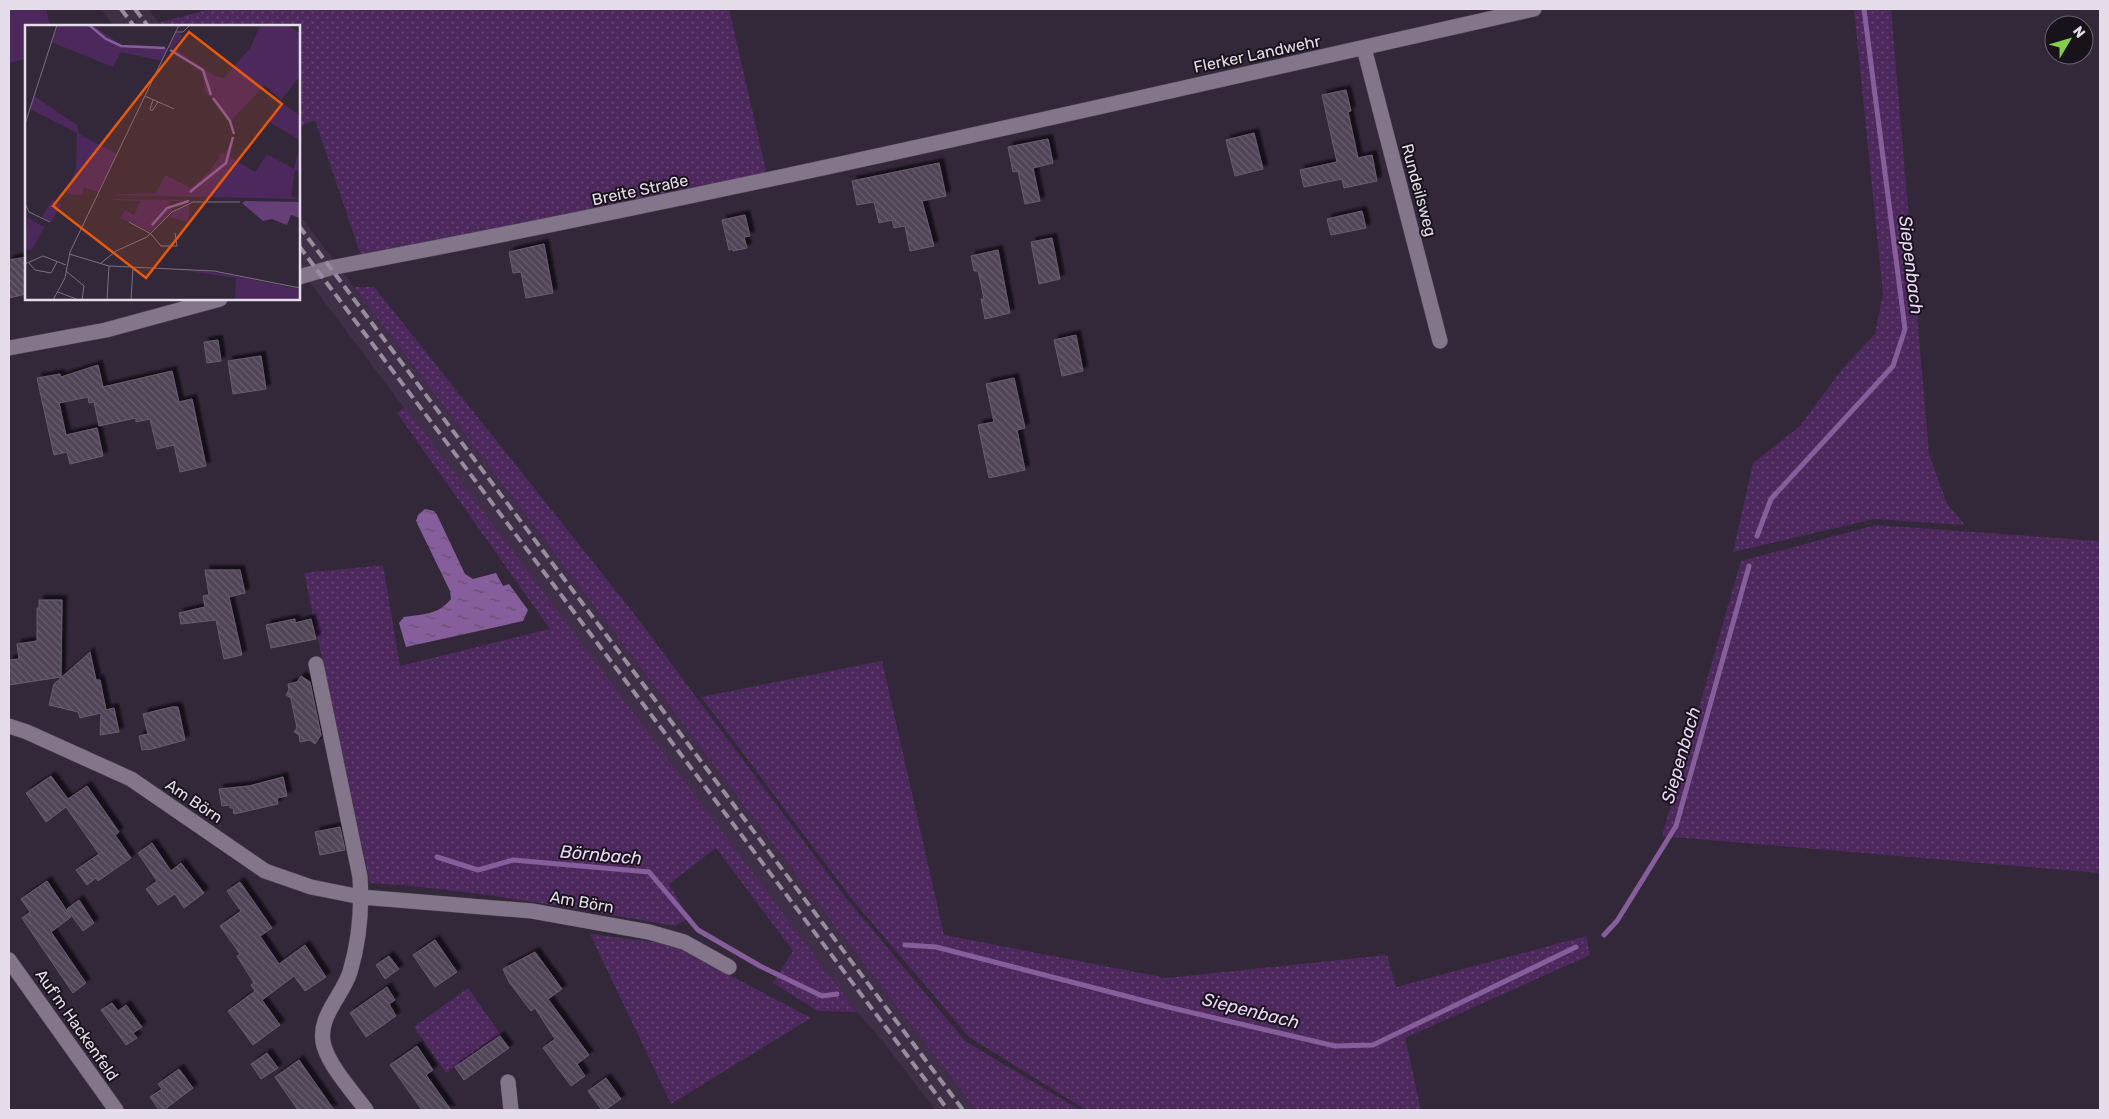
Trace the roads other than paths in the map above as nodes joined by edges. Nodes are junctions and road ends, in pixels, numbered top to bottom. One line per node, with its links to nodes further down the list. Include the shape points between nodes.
1 (1534, 9): 2 (street, Flerker Landwehr)
2 (1364, 48): 3 (street, Flerker Landwehr); 6 (street, Rundeilsweg)
3 (986, 132): 4 (street, Breite Straße, via 772,180 330,268)
4 (300, 277)
5 (216, 300): 7 (street, via 106,330)
6 (1440, 341)
7 (9, 348)
8 (316, 664): 10 (street, via 360,877)
9 (9, 726): 10 (street, Am Börn, via 131,780 265,871 311,887)
10 (361, 897): 12 (street, Am Börn, via 532,912 649,932 684,942); 15 (street, via 355,952 349,974 329,1011 322,1035 324,1048)
11 (9, 960): 14 (street, Auf'm Hackenfeld)
12 (729, 967)
13 (508, 1082): 16 (street)
14 (116, 1110)
15 (366, 1110)
16 (511, 1110)

